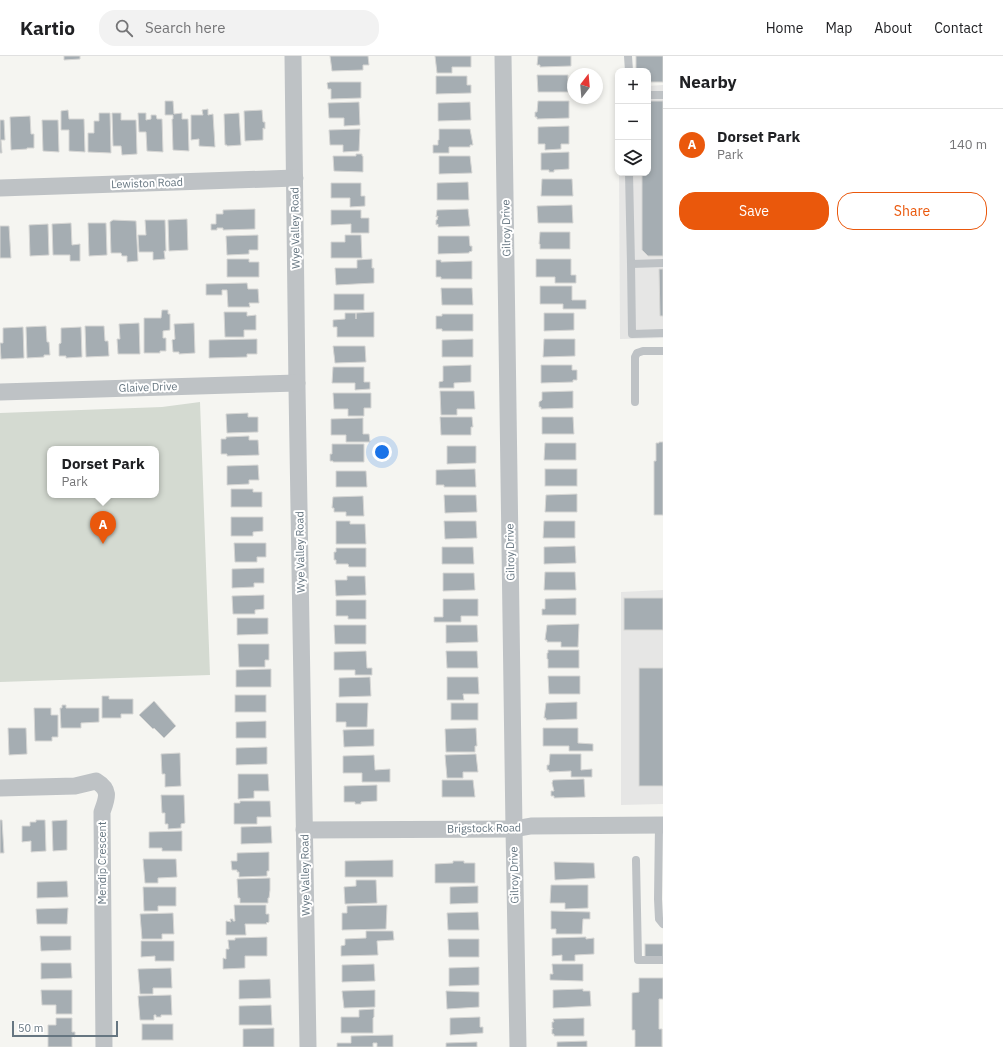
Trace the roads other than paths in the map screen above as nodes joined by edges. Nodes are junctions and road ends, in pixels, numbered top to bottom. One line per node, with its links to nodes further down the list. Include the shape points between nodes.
1 (293, 56): 8 (street, Wye Valley Road)
2 (503, 56): 19 (street, Gilroy Drive)
3 (628, 56): 4 (lane)
4 (629, 68)
5 (651, 95): 6 (lane)
6 (663, 95)
7 (629, 176): 11 (lane)
8 (294, 178): 9 (street, Lewiston Road); 14 (street, Wye Valley Road)
9 (0, 188)
10 (663, 263): 11 (lane)
11 (631, 264): 12 (lane, via 632,334)
12 (663, 333)
13 (663, 351): 16 (lane, via 637,353)
14 (297, 383): 15 (street, Glaive Drive); 20 (street, Wye Valley Road)
15 (0, 392)
16 (635, 402)
17 (0, 788): 25 (street, Mendip Crescent, via 75,786 96,781 104,786 107,796 102,812)
18 (661, 825): 19 (street, Brigstock Road, via 531,826); 22 (lane)
19 (514, 829): 20 (street, Brigstock Road); 27 (street, Gilroy Drive)
20 (304, 830): 26 (street, Wye Valley Road)
21 (636, 860): 24 (lane, via 638,960)
22 (661, 868): 23 (lane, via 659,919)
23 (663, 924)
24 (663, 960)
25 (104, 1047)
26 (308, 1047)
27 (518, 1047)

